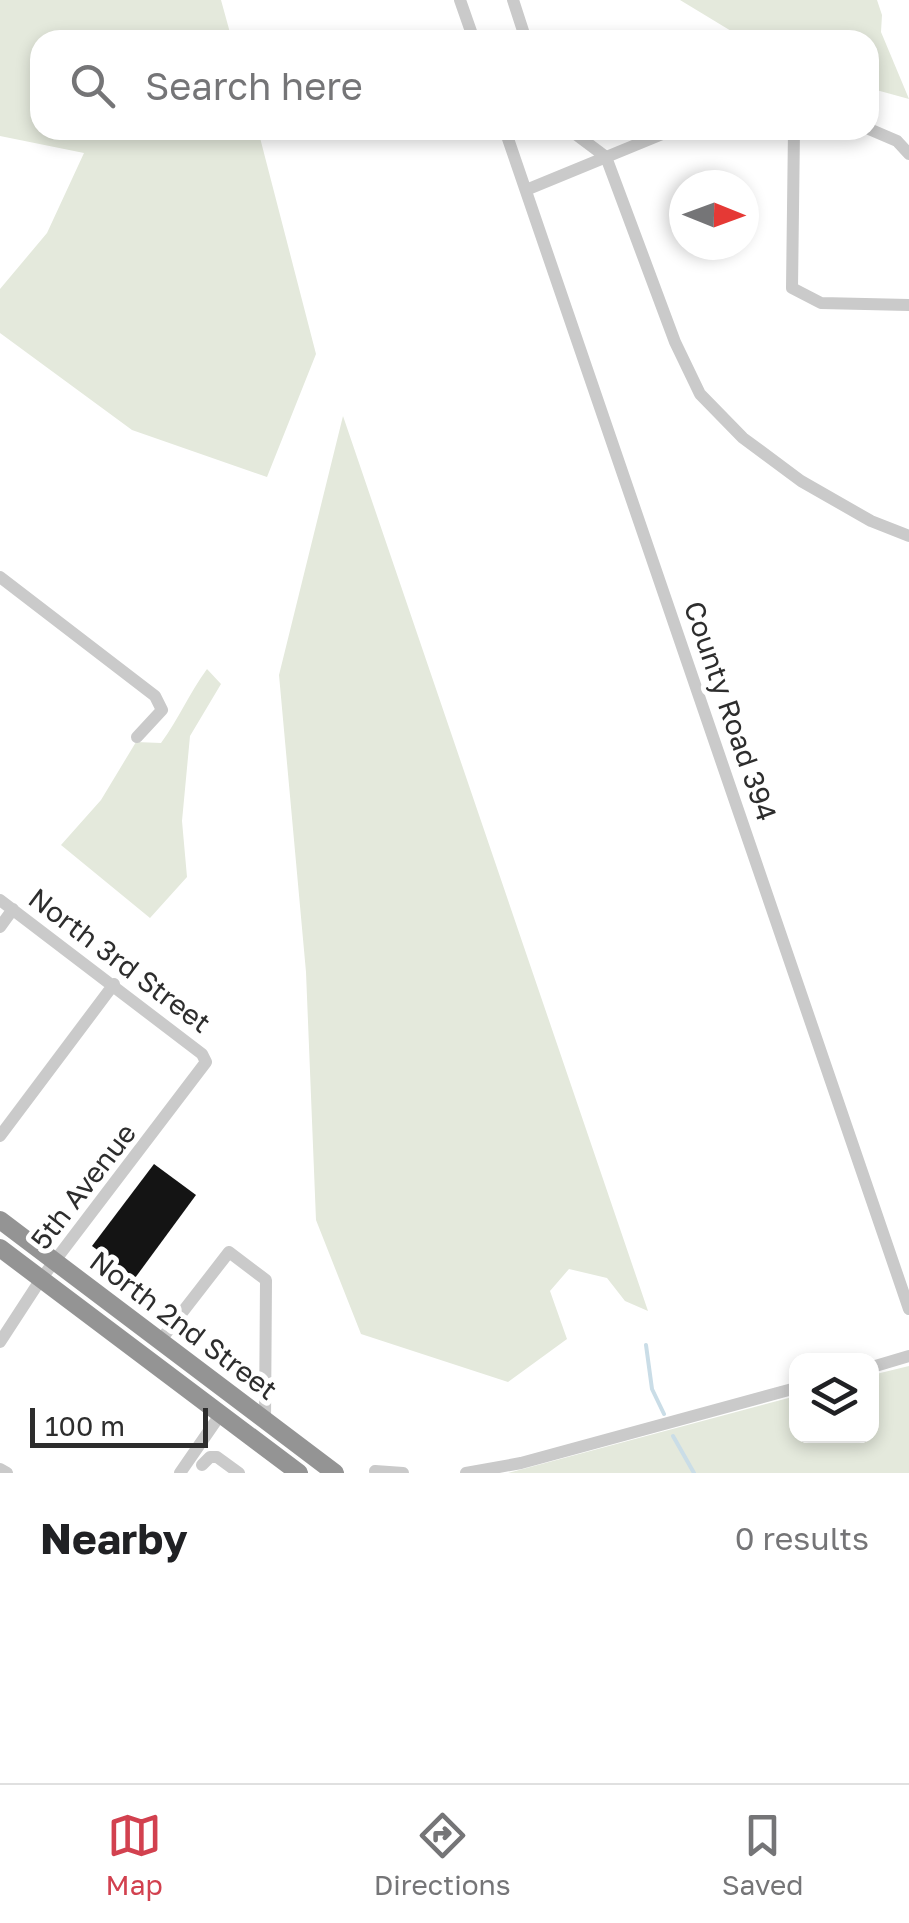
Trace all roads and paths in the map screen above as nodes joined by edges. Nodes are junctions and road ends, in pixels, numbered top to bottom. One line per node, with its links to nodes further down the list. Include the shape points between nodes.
1 (460, 0): 3 (street)
2 (513, 0): 4 (street)
3 (470, 30)
4 (523, 30)
5 (879, 134): 10 (street)
6 (508, 140): 12 (street, County Road 394)
7 (583, 140): 11 (street)
8 (648, 140): 11 (street)
9 (794, 140): 13 (street, via 792,288 821,303)
10 (909, 154)
11 (606, 157): 12 (street); 14 (street, via 700,394 743,438 801,481)
12 (526, 190): 27 (street, County Road 394)
13 (909, 305)
14 (909, 536)
15 (0, 577): 16 (street, via 155,696 162,710)
16 (137, 738)
17 (0, 900): 18 (street, North 3rd Street)
18 (13, 909): 19 (street); 20 (street, North 3rd Street)
19 (0, 927)
20 (114, 984): 21 (street, North 3rd Street); 22 (street)
21 (206, 1062): 25 (street, 5th Avenue)
22 (0, 1136)
23 (0, 1220): 25 (highway, North 2nd Street)
24 (0, 1248): 26 (highway, North 2nd Street)
25 (56, 1263): 26 (street, 5th Avenue); 29 (highway, North 2nd Street)
26 (41, 1279): 28 (street, 5th Avenue); 33 (highway, North 2nd Street)
27 (909, 1308)
28 (0, 1342)
29 (160, 1342): 34 (highway, North 2nd Street); 34 (street, via 229,1252 266,1280)
30 (909, 1356): 31 (street)
31 (879, 1365)
32 (789, 1390): 44 (street)
33 (220, 1415): 39 (street); 41 (highway, North 2nd Street)
34 (265, 1422): 42 (highway, North 2nd Street)
35 (202, 1465): 40 (street, via 217,1457)
36 (0, 1469): 38 (street)
37 (375, 1470): 43 (street)
38 (7, 1473)
39 (180, 1473)
40 (239, 1473)
41 (299, 1473)
42 (335, 1473)
43 (403, 1473)
44 (466, 1473)

